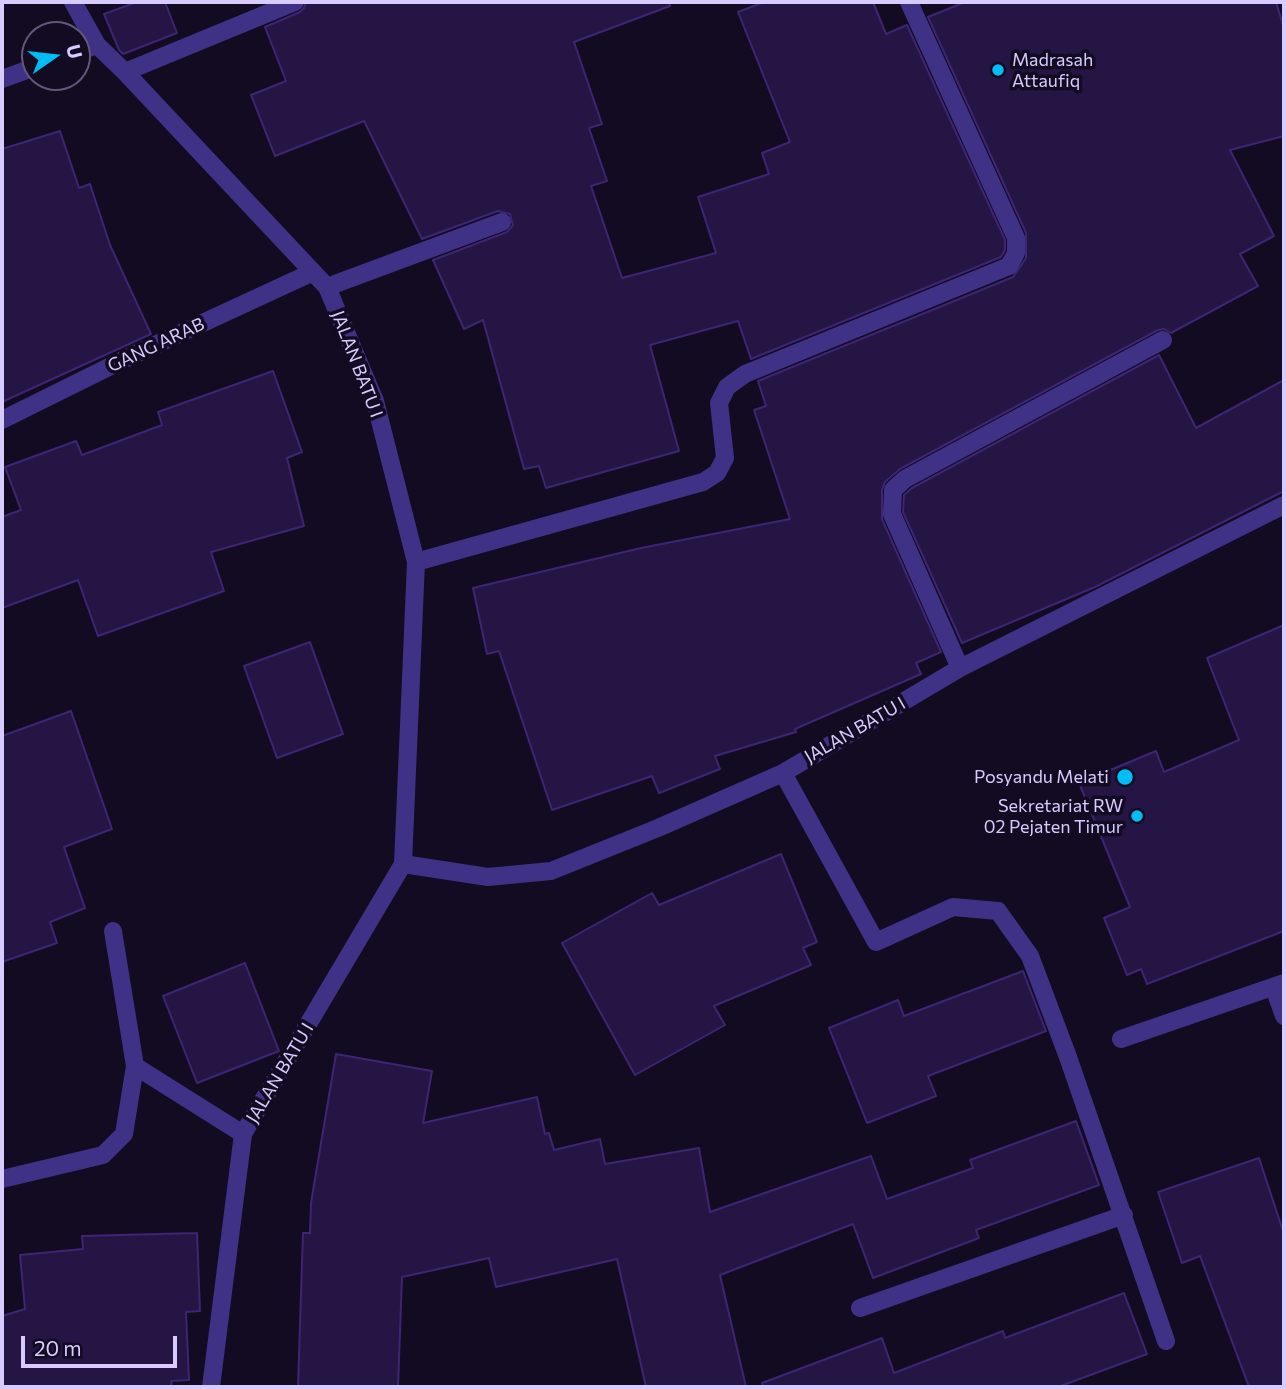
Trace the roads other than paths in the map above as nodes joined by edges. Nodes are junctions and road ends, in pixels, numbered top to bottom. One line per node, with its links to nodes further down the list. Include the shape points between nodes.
1 (74, 2): 4 (street, JALAN BATU I)
2 (295, 2): 7 (street)
3 (909, 2): 15 (street, via 1016,238 1016,253 1009,266 745,374 727,387 719,403 725,458 717,473 703,482)
4 (97, 46): 5 (street); 7 (street, JALAN BATU I)
5 (91, 48)
6 (21, 72): 8 (street)
7 (125, 72): 10 (street, JALAN BATU I)
8 (2, 79)
9 (502, 222): 11 (street)
10 (313, 272): 11 (street, JALAN BATU I); 13 (street, GANG ARAB)
11 (327, 287): 15 (street, JALAN BATU I, via 375,401)
12 (1163, 340): 16 (street, via 892,490 892,514)
13 (2, 420)
14 (1284, 505): 16 (street, JALAN BATU I)
15 (416, 562): 18 (street, JALAN BATU I)
16 (960, 668): 17 (street, JALAN BATU I)
17 (783, 773): 18 (street, JALAN BATU I, via 551,871 488,877); 26 (street, via 876,942 953,907 998,911 1030,956)
18 (403, 864): 24 (street, JALAN BATU I)
19 (113, 931): 23 (street)
20 (1279, 986): 21 (street); 22 (street)
21 (1284, 1016)
22 (1121, 1039)
23 (135, 1066): 24 (street); 25 (street, via 124,1134 103,1155)
24 (243, 1134): 29 (street, JALAN BATU I)
25 (2, 1179)
26 (1124, 1215): 27 (street); 28 (street)
27 (860, 1308)
28 (1166, 1341)
29 (211, 1387)

